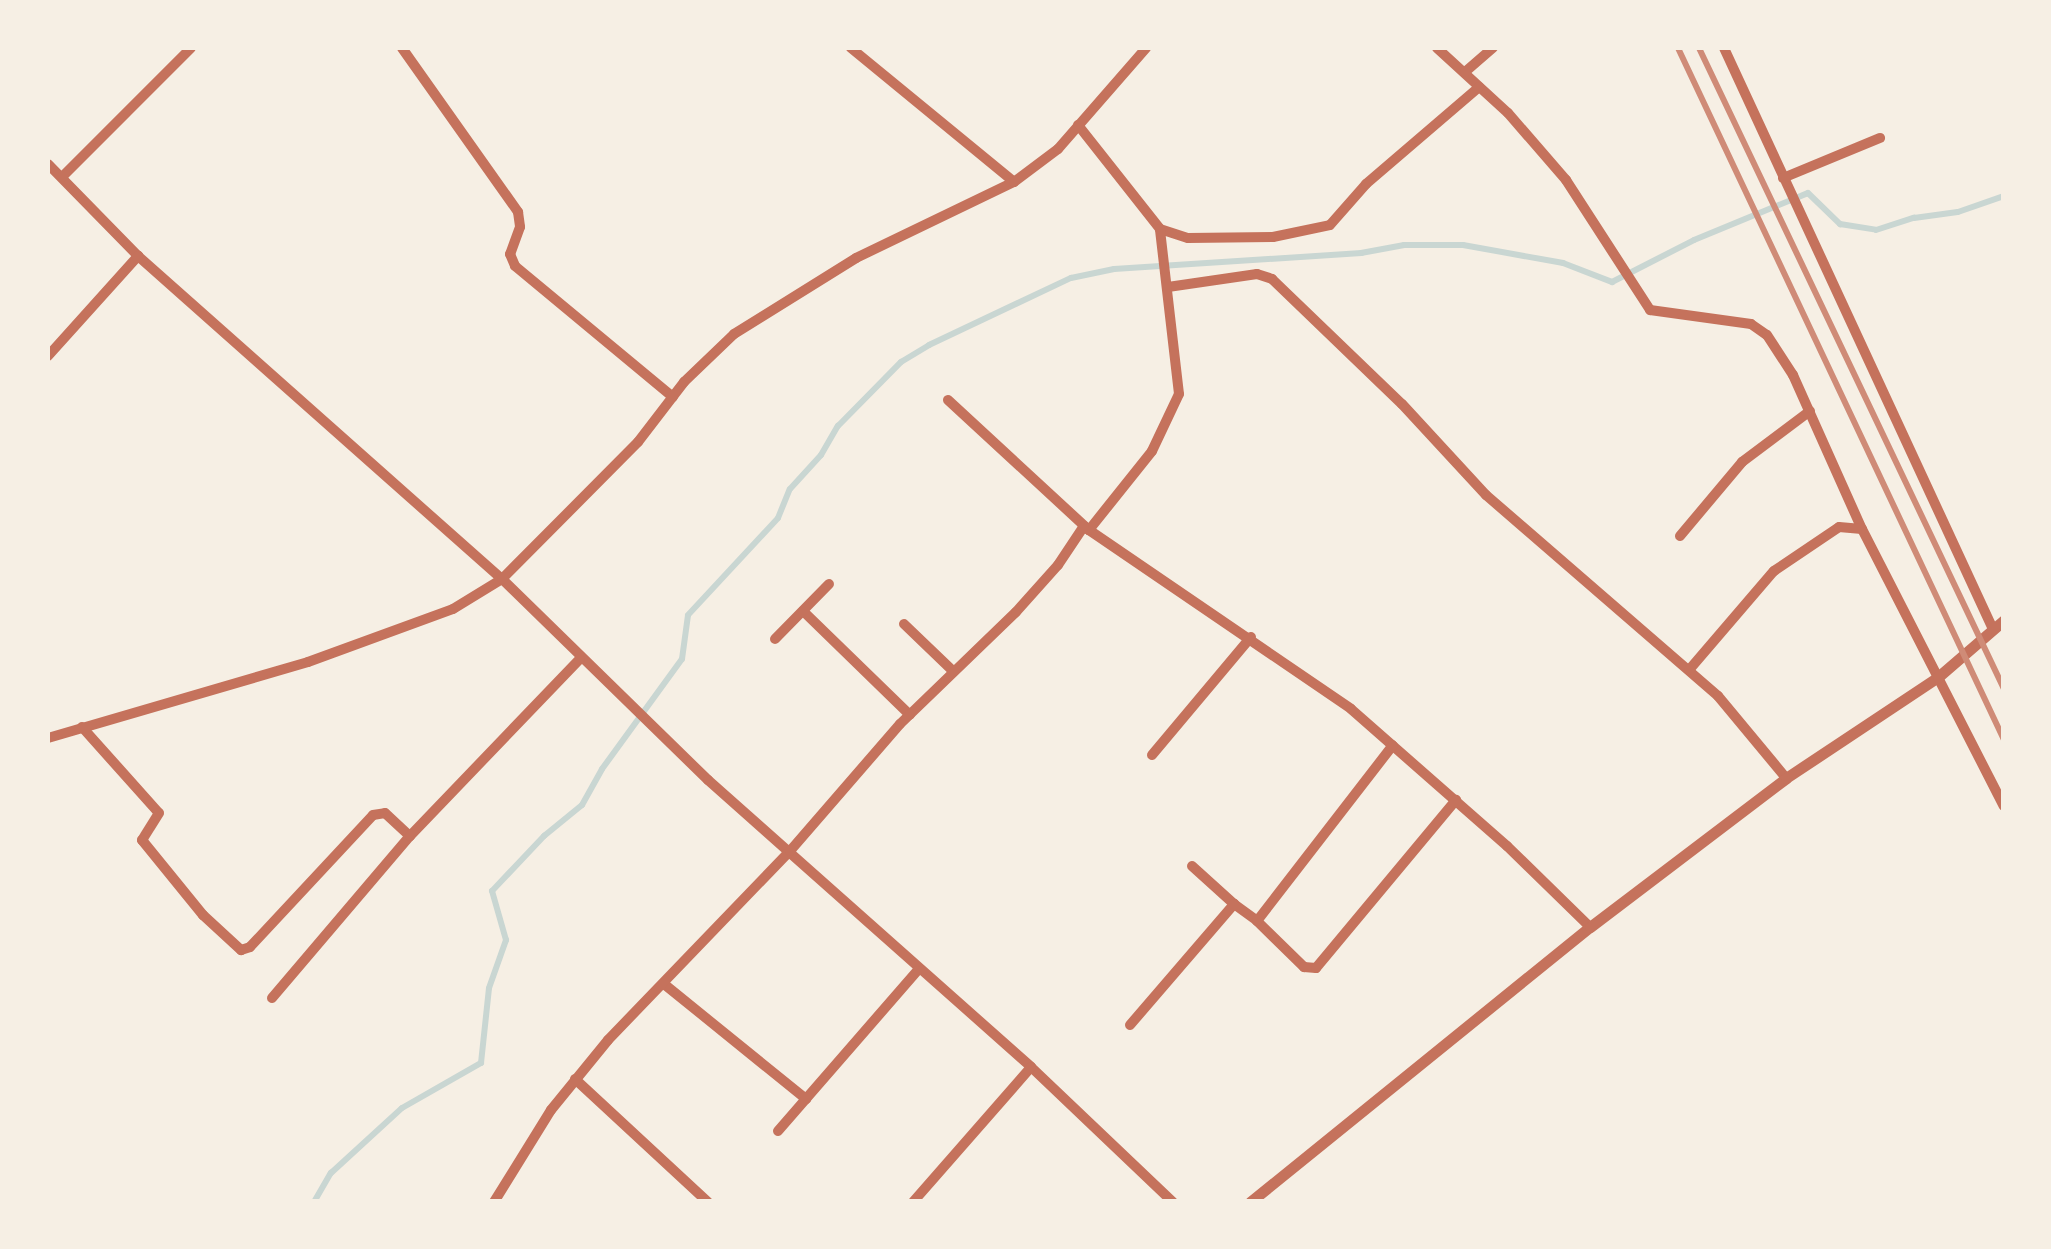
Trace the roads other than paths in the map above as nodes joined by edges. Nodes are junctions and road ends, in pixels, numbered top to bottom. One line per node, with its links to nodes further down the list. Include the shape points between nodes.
1 (191, 48): 13 (street)
2 (402, 48): 20 (street, via 518,212 510,254 515,266)
3 (851, 48): 15 (street)
4 (1146, 48): 10 (street)
5 (1437, 48): 8 (street)
6 (1493, 48): 8 (street)
7 (1724, 48): 14 (street)
8 (1465, 72): 9 (street)
9 (1478, 87): 16 (street, via 1366,184 1330,225 1273,237 1188,238); 22 (street, via 1566,180 1643,302 1662,314 1760,328)
10 (1078, 124): 15 (street, via 1058,149); 16 (street)
11 (1880, 138): 14 (street)
12 (48, 164): 13 (street)
13 (62, 177): 17 (street)
14 (1785, 181): 30 (street)
15 (1014, 182): 20 (street, via 856,258 752,322)
16 (1160, 229): 18 (street)
17 (138, 256): 19 (street); 26 (street)
18 (1168, 287): 23 (street, via 1179,394 1152,451); 34 (street, via 1258,274 1272,280 1486,494)
19 (48, 356)
20 (672, 397): 26 (street, via 638,442)
21 (948, 400): 23 (street)
22 (1810, 411): 24 (street); 25 (street, via 1742,462)
23 (1086, 528): 31 (street, via 1199,609); 35 (street, via 1016,612)
24 (1862, 529): 34 (street, via 1839,527 1774,571); 36 (street)
25 (1680, 536)
26 (502, 579): 33 (street); 38 (street, via 453,609 308,662)
27 (829, 584): 28 (street)
28 (802, 611): 32 (street); 37 (street)
29 (904, 624): 35 (street)
30 (1998, 624): 36 (street)
31 (1251, 637): 40 (street); 41 (street)
32 (775, 639)
33 (580, 660): 45 (street); 46 (street)
34 (1690, 670): 42 (street)
35 (954, 672): 37 (street)
36 (1938, 677): 42 (street); 44 (street)
37 (910, 715): 46 (street)
38 (82, 727): 39 (street); 45 (street, via 159,813 144,842 242,950 373,815 387,814)
39 (48, 738)
40 (1394, 746): 43 (street); 49 (street)
41 (1152, 756)
42 (1786, 778): 50 (street)
43 (1456, 800): 49 (street, via 1316,968 1304,967); 50 (street)
44 (2004, 806)
45 (410, 836): 53 (street)
46 (790, 851): 51 (street); 52 (street)
47 (1192, 866): 48 (street)
48 (1234, 904): 49 (street); 54 (street)
49 (1257, 921)
50 (1590, 927): 63 (street)
51 (917, 971): 55 (street); 57 (street)
52 (664, 984): 56 (street); 57 (street)
53 (272, 998)
54 (1130, 1025)
55 (1031, 1068): 61 (street); 62 (street)
56 (575, 1078): 59 (street); 60 (street)
57 (806, 1099): 58 (street)
58 (778, 1131)
59 (494, 1202)
60 (708, 1202)
61 (913, 1202)
62 (1172, 1202)
63 (1250, 1202)

